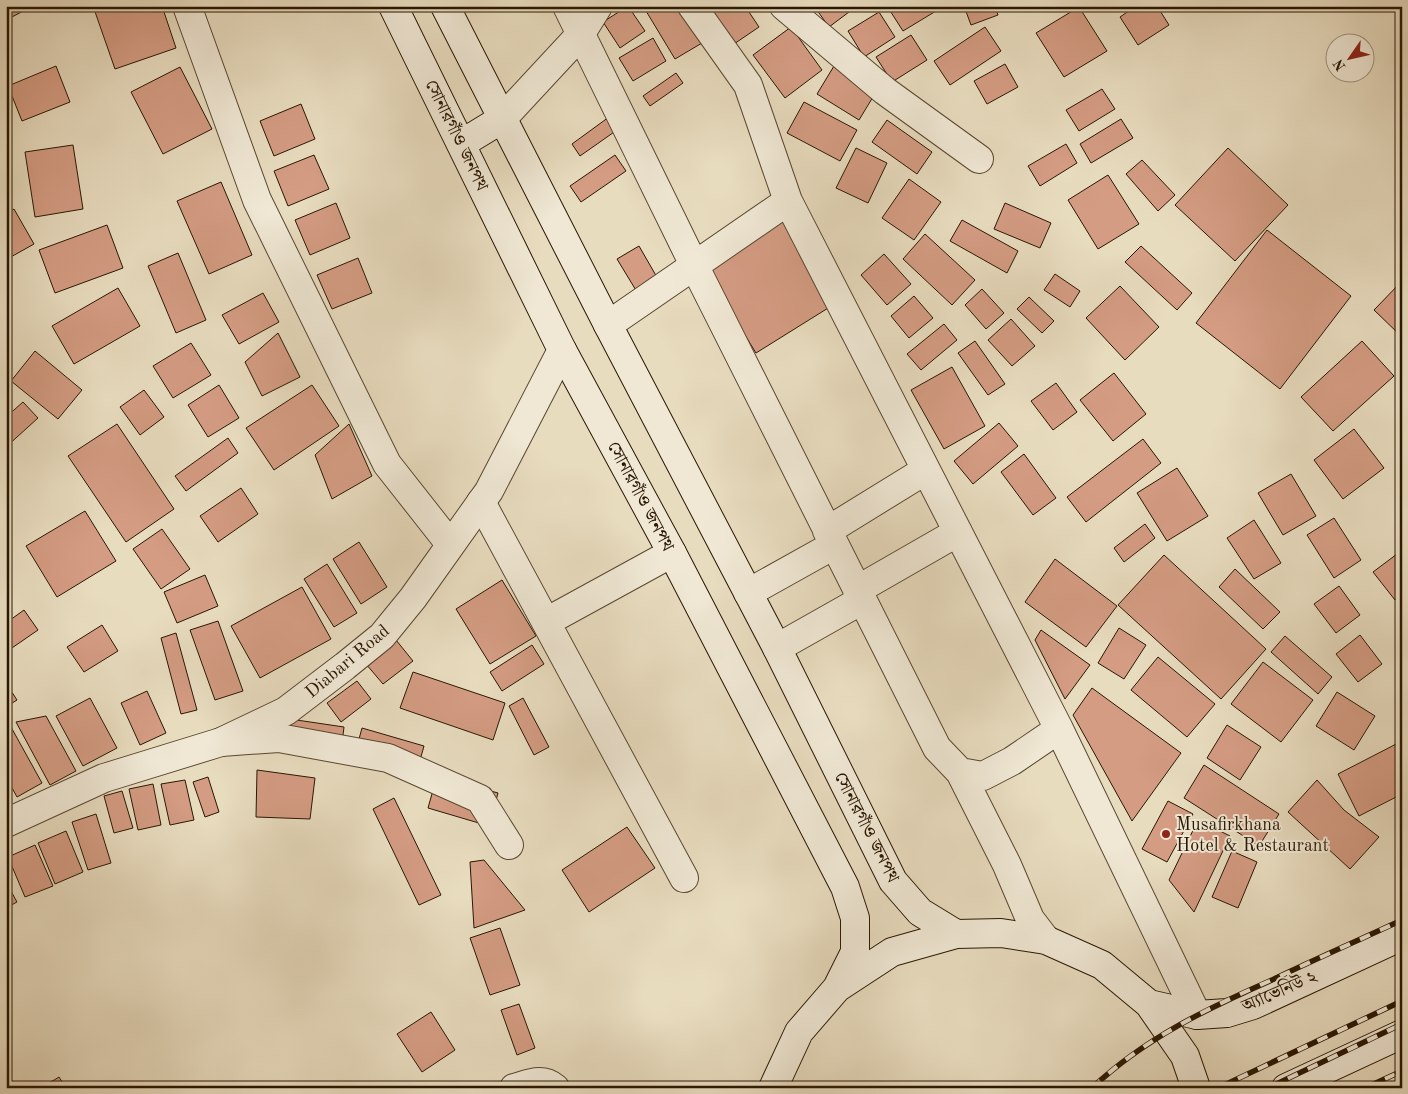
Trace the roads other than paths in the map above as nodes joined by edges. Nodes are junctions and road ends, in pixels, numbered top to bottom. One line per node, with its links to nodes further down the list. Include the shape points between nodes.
1 (187, 6): 20 (street, via 257,200 387,464)
2 (393, 6): 10 (street, সোনারগাঁও জনপথ)
3 (445, 6): 9 (street, সোনারগাঁও জনপথ)
4 (567, 6): 8 (street)
5 (598, 6): 8 (street)
6 (692, 6): 12 (street, via 748,85)
7 (784, 6): 11 (street, via 885,91)
8 (580, 35): 9 (street); 13 (street)
9 (502, 119): 10 (street); 14 (street, সোনারগাঁও জনপথ)
10 (461, 144): 15 (street, সোনারগাঁও জনপথ)
11 (980, 159)
12 (788, 201): 13 (street); 16 (street)
13 (694, 265): 14 (street); 19 (street)
14 (608, 325): 22 (street, সোনারগাঁও জনপথ)
15 (562, 350): 17 (street, Diabari Road); 21 (street, সোনারগাঁও জনপথ)
16 (926, 470): 18 (street); 19 (street)
17 (481, 502): 20 (street, Diabari Road); 24 (street)
18 (958, 532): 23 (street); 26 (street)
19 (831, 538): 22 (street); 23 (street)
20 (450, 544): 27 (street, Diabari Road, via 382,636 286,711)
21 (672, 553): 24 (street); 35 (street, সোনারগাঁও জনপথ, via 845,887 855,918 855,952)
22 (748, 593): 25 (street, সোনারগাঁও জনপথ)
23 (860, 595): 25 (street); 28 (street, via 937,748)
24 (546, 622): 31 (street)
25 (777, 648): 32 (street, সোনারগাঁও জনপথ, via 893,881 920,912)
26 (1059, 729): 28 (street, via 983,776); 37 (street)
27 (221, 742): 29 (street, Diabari Road, via 104,778); 30 (street, via 279,738 388,758 480,799)
28 (960, 772): 34 (street, via 1030,919)
29 (6, 823)
30 (509, 845)
31 (684, 878)
32 (956, 934): 34 (street, সোনারগাঁও জনপথ, via 1001,933); 35 (street, সোনারগাঁও জনপথ, via 892,952)
33 (1402, 936): 37 (street, অ্যাভেনিউ ২, via 1253,1005 1227,1013)
34 (1046, 940): 36 (street, সোনারগাঁও জনপথ, via 1102,965)
35 (837, 988): 41 (street, সোনারগাঁও জনপথ, via 799,1032)
36 (1149, 1004): 37 (street, অ্যাভেনিউ ২); 42 (street, সোনারগাঁও জনপথ, via 1186,1056)
37 (1196, 1015)
38 (1402, 1034): 43 (street)
39 (514, 1088): 40 (street, via 538,1081)
40 (555, 1088)
41 (773, 1088)
42 (1196, 1088)
43 (1286, 1088)

